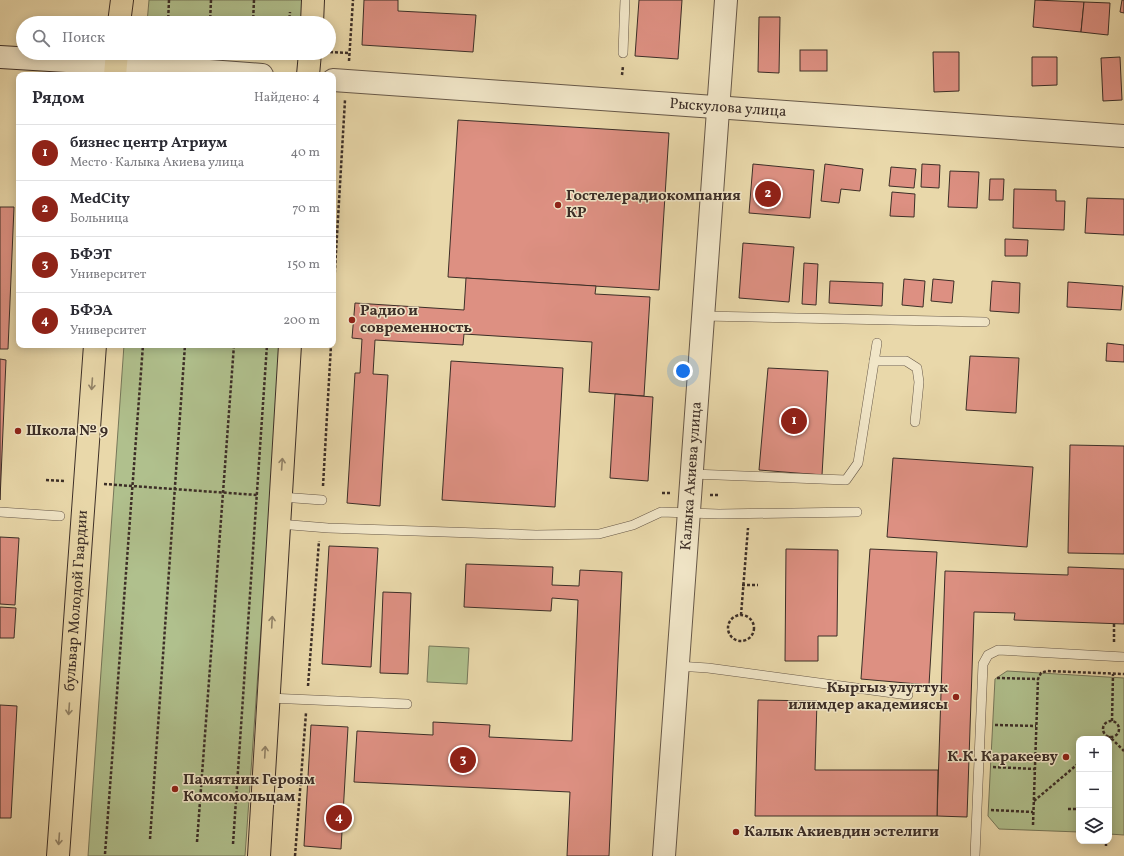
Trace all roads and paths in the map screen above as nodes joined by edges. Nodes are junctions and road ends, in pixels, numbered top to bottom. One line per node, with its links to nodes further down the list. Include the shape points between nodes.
1 (122, 0): 9 (main road)
2 (169, 0): 10 (path)
3 (212, 0): 11 (path)
4 (254, 0): 12 (path)
5 (313, 0): 13 (main road)
6 (353, 0): 15 (path)
7 (625, 0): 16 (lane)
8 (726, 0): 25 (street, Калыка Акиева улица)
9 (120, 16)
10 (168, 16)
11 (211, 16)
12 (253, 16)
13 (312, 16)
14 (336, 52): 15 (path)
15 (350, 53): 24 (path)
16 (623, 53)
17 (0, 57): 18 (street)
18 (16, 58)
19 (50, 60): 21 (street)
20 (309, 60): 23 (main road)
21 (116, 64): 22 (street)
22 (222, 72)
23 (308, 72)
24 (340, 81): 25 (street, Рыскулова улица); 27 (path)
25 (718, 108): 26 (street, Рыскулова улица); 28 (street, Калыка Акиева улица)
26 (1124, 136)
27 (336, 208)
28 (703, 316): 29 (lane); 40 (street, Калыка Акиева улица)
29 (985, 322)
30 (877, 343): 38 (lane)
31 (95, 348): 42 (main road, бульвар Молодой Гвардии, one-way to 42)
32 (144, 348): 43 (path)
33 (185, 348): 44 (path)
34 (234, 348): 45 (path)
35 (267, 348): 46 (path)
36 (290, 348): 47 (main road, one-way to 36)
37 (331, 348): 48 (path)
38 (874, 361): 39 (lane, via 906,361 916,368 919,382); 40 (lane, via 858,463 846,480)
39 (915, 422)
40 (692, 474): 51 (street, Калыка Акиева улица)
41 (46, 480): 42 (path)
42 (85, 483): 43 (path); 92 (main road, бульвар Молодой Гвардии, one-way to 92)
43 (133, 486): 44 (path); 91 (path)
44 (174, 489): 45 (path); 88 (path)
45 (224, 492): 46 (path); 89 (path)
46 (257, 495): 47 (path); 90 (path)
47 (280, 497): 48 (lane); 54 (main road)
48 (322, 500)
49 (0, 512): 52 (lane)
50 (857, 512): 51 (lane)
51 (690, 513): 55 (lane, via 661,512 633,525 599,534 536,535); 62 (street, Калыка Акиева улица)
52 (60, 516)
53 (748, 521): 56 (path)
54 (278, 524): 55 (lane); 69 (main road, one-way to 54)
55 (320, 527): 70 (path)
56 (742, 585): 57 (path); 58 (path)
57 (758, 585)
58 (742, 615): 58 (path, via 751,619 755,629 751,638 742,642 732,638 728,629 732,619)
59 (1114, 624): 60 (path)
60 (1114, 641)
61 (1124, 657): 66 (lane, via 998,650 988,654 983,664)
62 (677, 666): 68 (lane); 95 (street, Калыка Акиева улица)
63 (1114, 670): 64 (path)
64 (1114, 674): 65 (path); 67 (path, via 1047,671 1041,673); 72 (path)
65 (1124, 674)
66 (982, 677): 67 (path); 73 (lane)
67 (1038, 679): 74 (path)
68 (908, 695)
69 (268, 698): 70 (lane); 93 (main road, one-way to 69)
70 (307, 699): 71 (lane); 94 (path)
71 (407, 704)
72 (1112, 721): 75 (path, via 1103,728); 76 (path, via 1119,726 1119,730 1118,734)
73 (980, 724): 74 (path); 79 (lane)
74 (1036, 726): 81 (path)
75 (1106, 736)
76 (1112, 737)
77 (1112, 741): 78 (path)
78 (1124, 751)
79 (978, 766): 81 (path); 85 (lane)
80 (1076, 766): 82 (path)
81 (1035, 768): 82 (path)
82 (1034, 801): 86 (path)
83 (1068, 809): 84 (path)
84 (1076, 809)
85 (977, 810): 86 (path); 96 (lane)
86 (1033, 812): 87 (path)
87 (1033, 825)
88 (150, 839)
89 (197, 842)
90 (233, 844)
91 (106, 854)
92 (58, 856)
93 (259, 856)
94 (295, 856)
95 (664, 856)
96 (975, 856)

